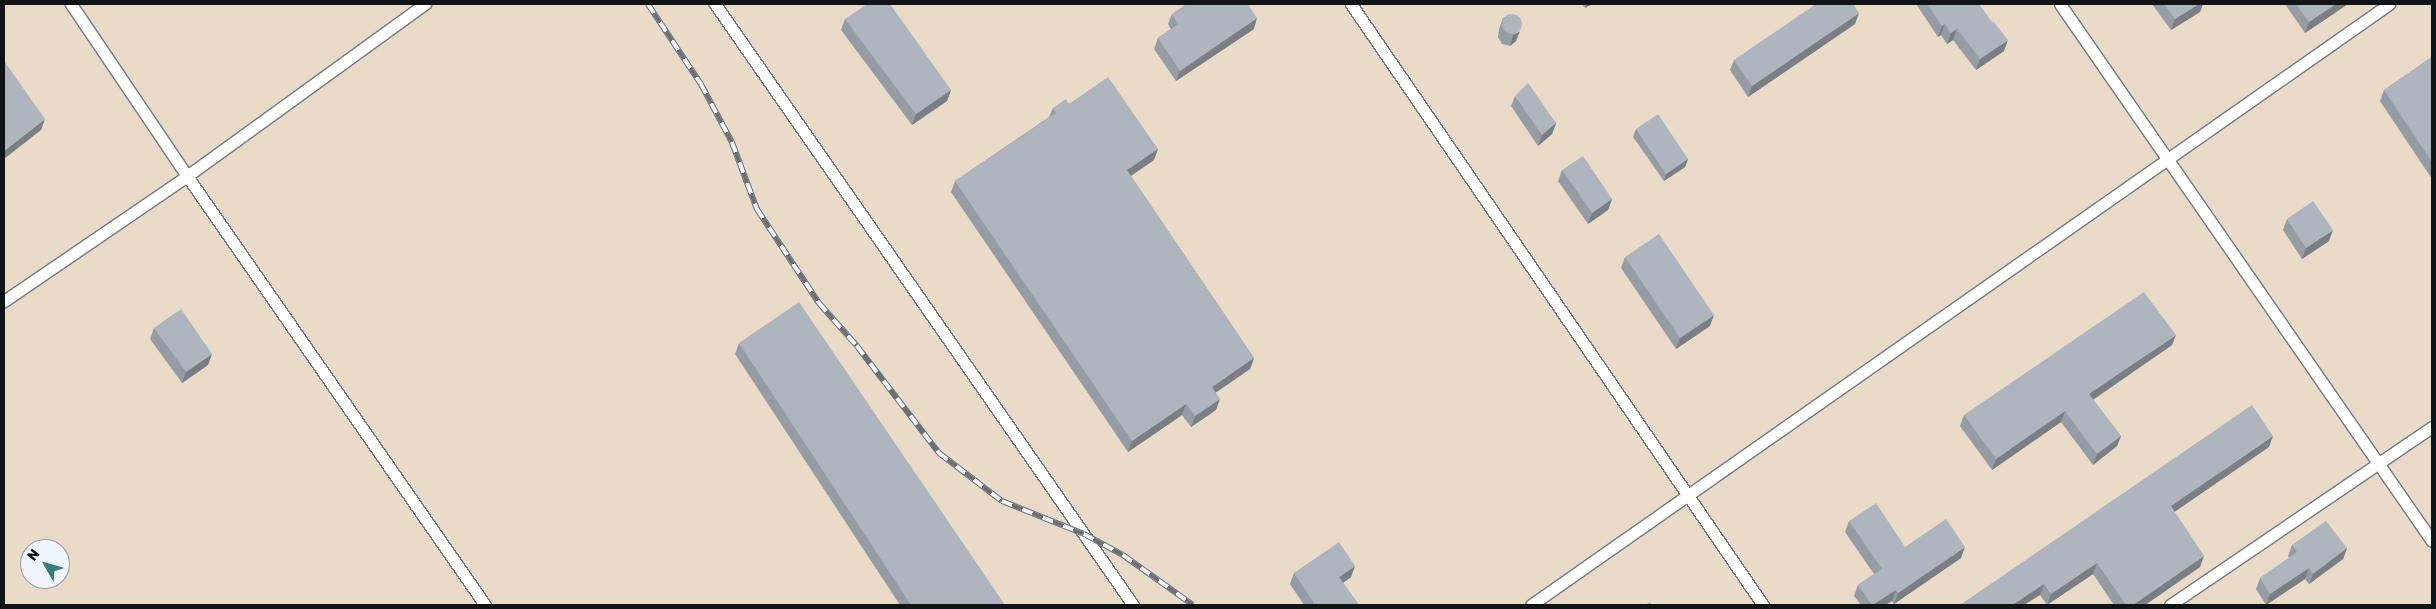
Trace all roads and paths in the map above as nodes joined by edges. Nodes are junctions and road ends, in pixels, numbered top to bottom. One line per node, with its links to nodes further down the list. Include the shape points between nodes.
1 (71, 4): 8 (lane)
2 (425, 4): 8 (lane)
3 (715, 4): 15 (lane)
4 (1350, 4): 12 (lane)
5 (2060, 4): 7 (lane)
6 (2390, 4): 7 (lane)
7 (2168, 159): 11 (lane); 12 (lane)
8 (187, 176): 9 (lane); 14 (lane)
9 (4, 301)
10 (2432, 427): 11 (lane)
11 (2379, 464): 13 (lane); 18 (lane)
12 (1689, 496): 16 (lane); 17 (lane)
13 (2432, 541)
14 (485, 605)
15 (1133, 605)
16 (1531, 605)
17 (1763, 605)
18 (2170, 605)

